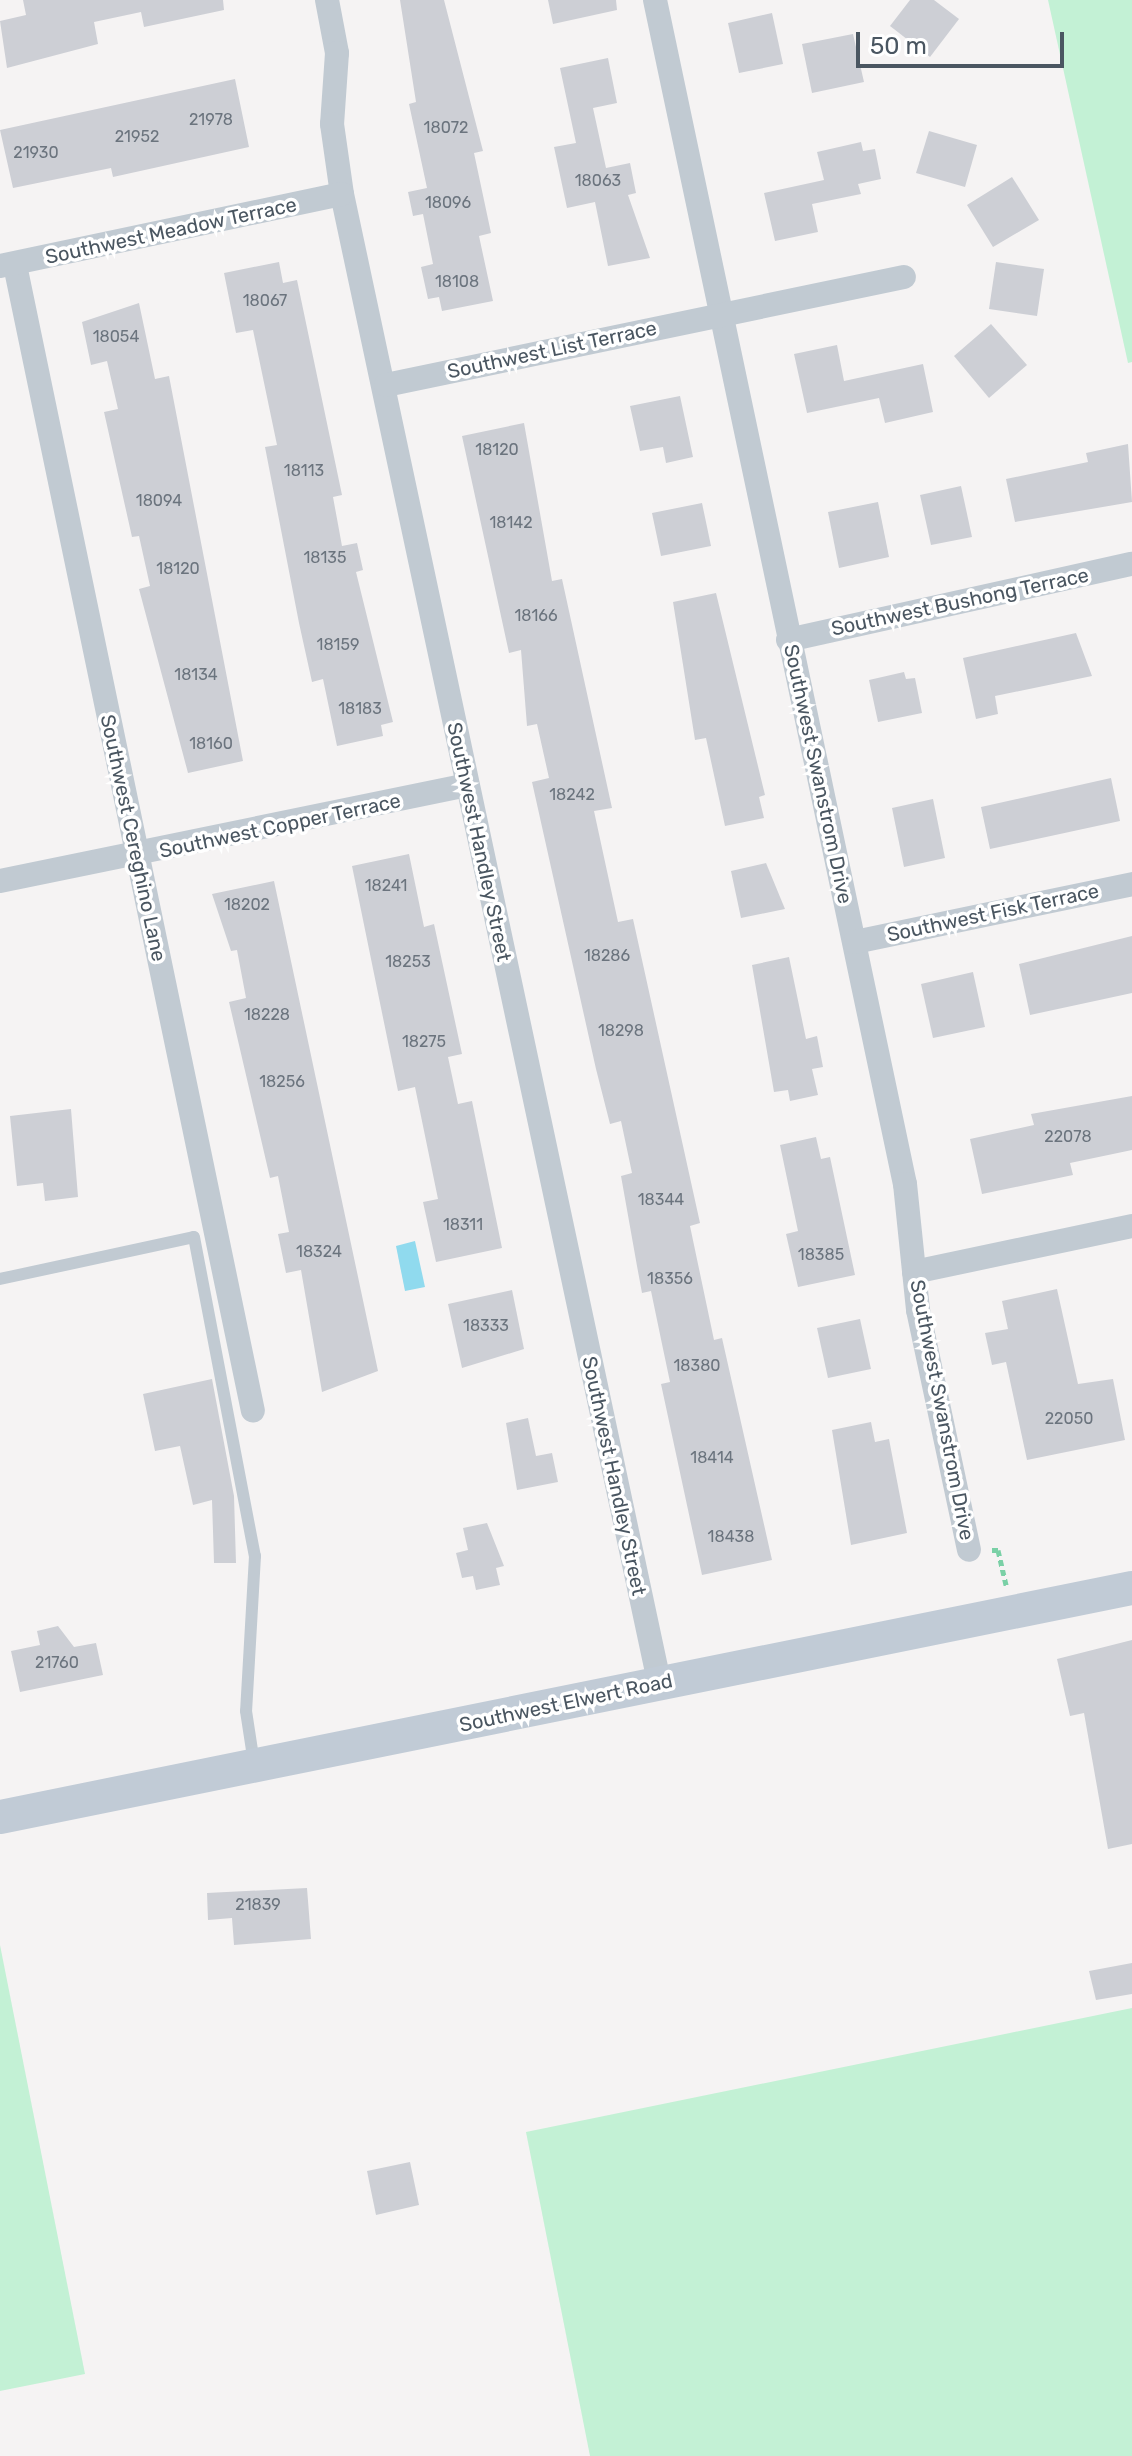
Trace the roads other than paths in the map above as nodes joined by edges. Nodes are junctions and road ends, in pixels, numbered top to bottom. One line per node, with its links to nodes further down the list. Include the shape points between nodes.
1 (327, 0): 3 (street, Southwest Handley Street, via 337,53 332,124)
2 (655, 0): 6 (street, Southwest Swanstrom Drive)
3 (342, 194): 4 (street, Southwest Meadow Terrace); 7 (street, Southwest Handley Street)
4 (7, 266): 11 (street, Southwest Cereghino Lane)
5 (904, 277): 6 (street, Southwest List Terrace)
6 (719, 315): 7 (street, Southwest List Terrace); 9 (street, Southwest Swanstrom Drive)
7 (386, 385): 10 (street, Southwest Handley Street)
8 (1132, 564): 9 (street, Southwest Bushong Terrace)
9 (788, 640): 14 (street, Southwest Swanstrom Drive)
10 (466, 785): 11 (street, Southwest Copper Terrace); 21 (street, Southwest Handley Street)
11 (137, 857): 12 (street, Southwest Copper Terrace); 18 (street, Southwest Cereghino Lane)
12 (0, 881)
13 (1132, 884): 14 (street, Southwest Fisk Terrace)
14 (855, 942): 16 (street, Southwest Swanstrom Drive, via 905,1184)
15 (1132, 1226): 16 (street)
16 (914, 1272): 19 (street, Southwest Swanstrom Drive)
17 (0, 1279): 22 (lane, via 194,1237 255,1556 246,1711)
18 (253, 1411)
19 (969, 1550)
20 (1132, 1588): 21 (main road, Southwest Elwert Road)
21 (659, 1682): 22 (main road, Southwest Elwert Road)
22 (254, 1766): 23 (main road, Southwest Elwert Road)
23 (0, 1817)

